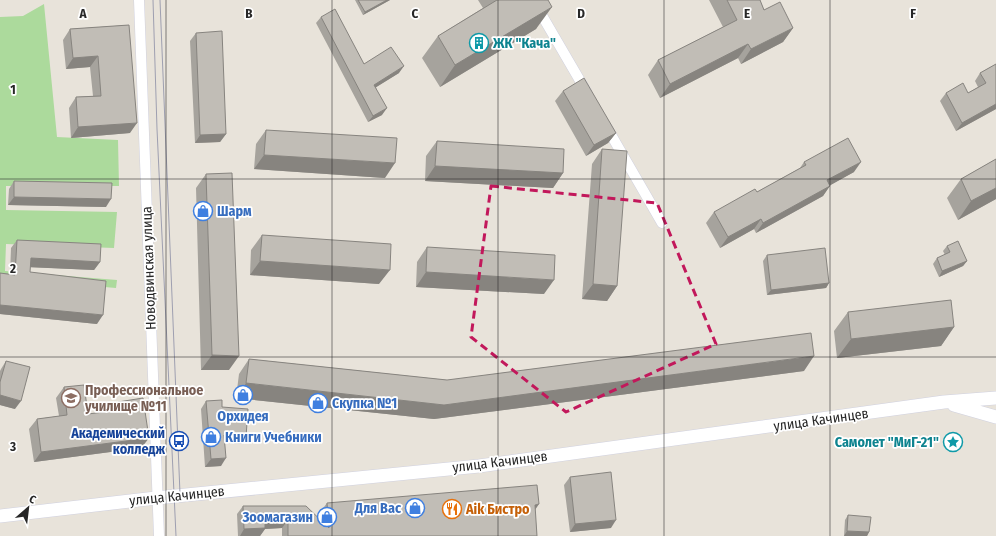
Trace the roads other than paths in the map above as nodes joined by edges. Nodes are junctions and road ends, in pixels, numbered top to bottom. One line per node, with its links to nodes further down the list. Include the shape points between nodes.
1 (139, 0): 9 (street, Новодвинская улица)
2 (533, 0): 3 (street)
3 (591, 101)
4 (599, 114): 5 (street)
5 (662, 223)
6 (996, 398): 7 (main road)
7 (944, 402): 8 (main road, улица Качинцев); 9 (main road, улица Качинцев, via 479,466)
8 (996, 417)
9 (156, 498): 10 (main road, улица Качинцев); 11 (street, Новодвинская улица)
10 (0, 516)
11 (159, 536)

